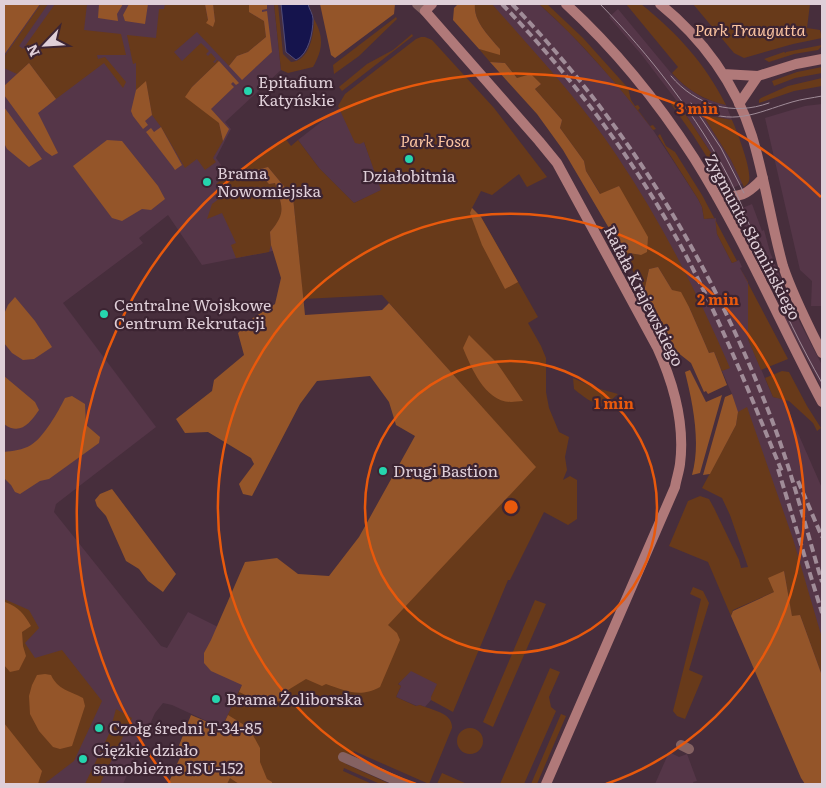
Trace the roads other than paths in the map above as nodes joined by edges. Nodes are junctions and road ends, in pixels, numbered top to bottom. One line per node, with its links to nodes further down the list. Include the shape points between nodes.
1 (417, 4): 4 (street, Rafała Krajewskiego)
2 (566, 4): 11 (street, Zygmunta Słomińskiego, via 650,95)
3 (660, 4): 5 (street, Zygmunta Słomińskiego)
4 (429, 8): 16 (street, Rafała Krajewskiego, via 556,163 657,347 679,418 680,466 674,487)
5 (672, 9): 7 (street, Zygmunta Słomińskiego)
6 (822, 59): 8 (street)
7 (723, 74): 8 (street); 9 (street, Zygmunta Słomińskiego)
8 (758, 76): 9 (street)
9 (739, 104): 10 (street, Zygmunta Słomińskiego)
10 (763, 178): 11 (street, via 745,195); 12 (street, Zygmunta Słomińskiego, via 780,256 800,309)
11 (717, 197): 13 (street, Zygmunta Słomińskiego)
12 (822, 353)
13 (822, 402)
14 (342, 757): 15 (street)
15 (404, 784)
16 (546, 784)

